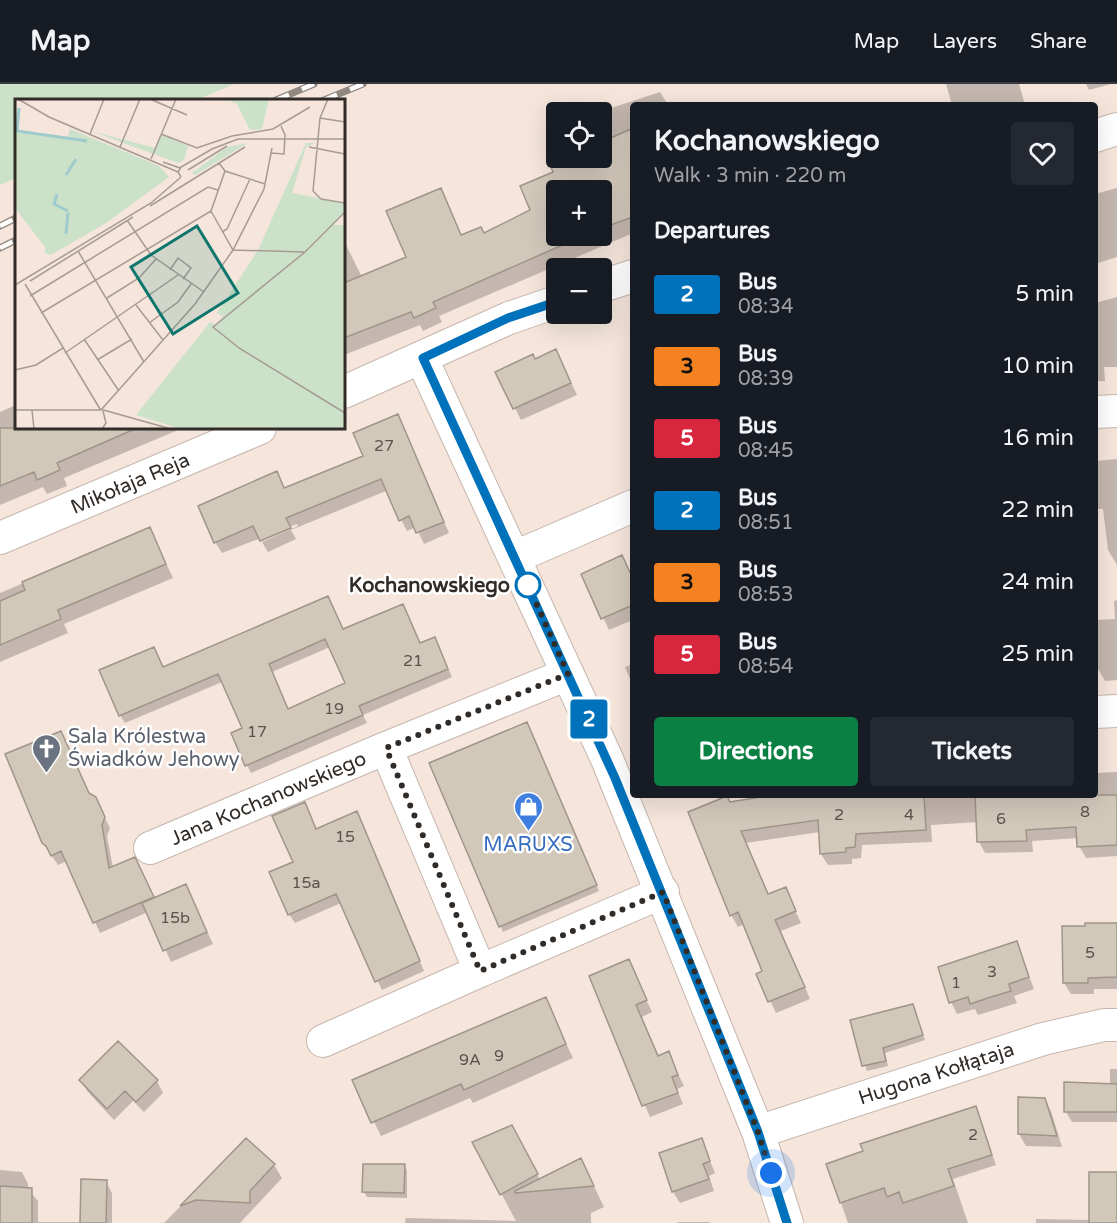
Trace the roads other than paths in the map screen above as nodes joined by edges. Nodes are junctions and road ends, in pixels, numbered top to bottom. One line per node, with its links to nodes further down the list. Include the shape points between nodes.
1 (1117, 129): 2 (street)
2 (1098, 135)
3 (630, 277): 4 (street)
4 (612, 283)
5 (546, 305): 6 (street, via 508,318)
6 (423, 358): 7 (street); 13 (street)
7 (345, 392)
8 (1117, 411): 9 (street)
9 (1098, 412)
10 (258, 429): 12 (street, Mikołaja Reja)
11 (630, 507): 13 (street)
12 (0, 538)
13 (515, 557): 14 (street)
14 (568, 674): 17 (street, Jana Kochanowskiego); 18 (street)
15 (1117, 711): 16 (street)
16 (1098, 712)
17 (386, 748): 21 (street, Jana Kochanowskiego); 23 (street, Jana Kochanowskiego)
18 (620, 758): 19 (street)
19 (630, 789)
20 (633, 798): 22 (street)
21 (150, 848)
22 (663, 892): 23 (street); 26 (street)
23 (480, 971): 25 (street)
24 (1117, 1025): 26 (street, Hugona Kołłątaja, via 1043,1039)
25 (323, 1041)
26 (758, 1132): 27 (street)
27 (787, 1223)

